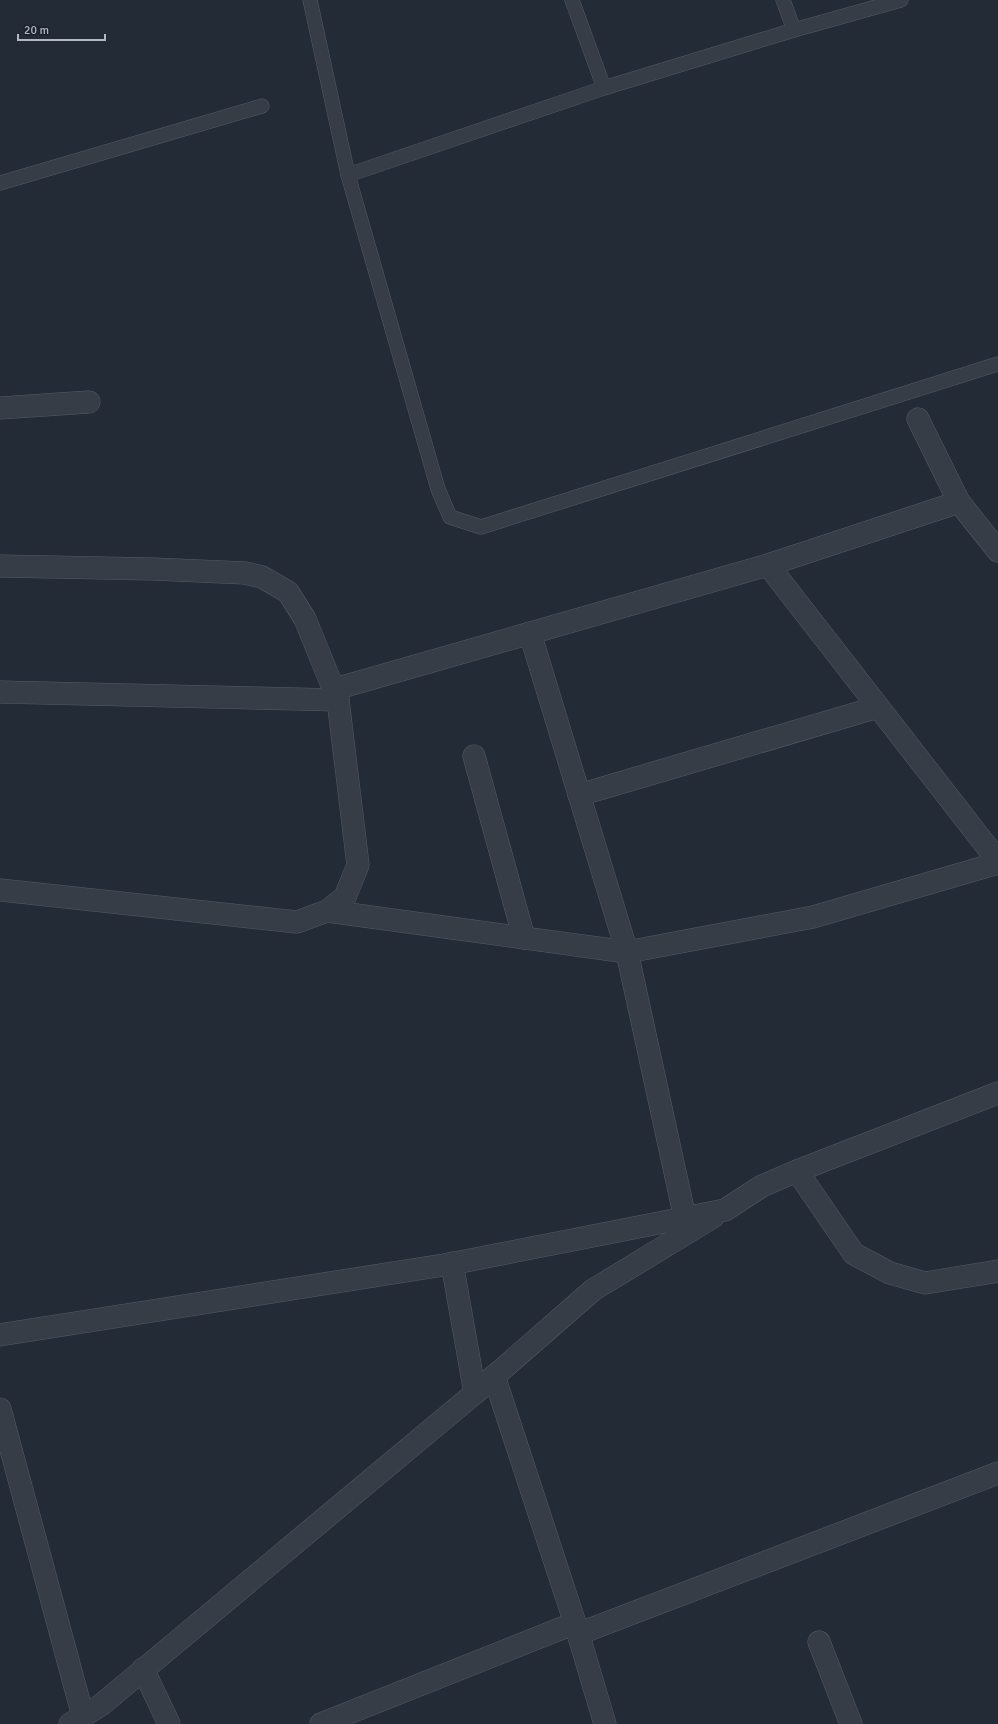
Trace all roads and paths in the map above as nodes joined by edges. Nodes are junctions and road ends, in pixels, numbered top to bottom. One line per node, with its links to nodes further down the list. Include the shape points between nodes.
1 (310, 0): 8 (lane)
2 (572, 0): 6 (lane)
3 (783, 0): 5 (lane)
4 (901, 0): 5 (lane)
5 (794, 30): 6 (lane)
6 (604, 88): 8 (lane)
7 (262, 106): 9 (lane)
8 (348, 175): 10 (lane, via 438,489 450,517 481,527)
9 (0, 182)
10 (998, 364)
11 (89, 402): 12 (street)
12 (0, 408)
13 (918, 419): 14 (street)
14 (959, 502): 15 (street); 16 (street)
15 (998, 551)
16 (768, 565): 18 (street); 21 (street)
17 (0, 566): 20 (street, via 230,572 262,578 288,592 306,619)
18 (530, 633): 20 (street); 23 (street)
19 (0, 692): 20 (street)
20 (336, 695): 26 (street, via 358,866 345,897)
21 (878, 707): 23 (street); 24 (street)
22 (474, 756): 27 (street)
23 (579, 795): 28 (street)
24 (998, 862): 28 (street, via 813,917)
25 (0, 890): 26 (street, via 296,922)
26 (327, 911): 27 (street)
27 (524, 938): 28 (street)
28 (627, 952): 34 (street)
29 (998, 1093): 30 (street)
30 (976, 1101): 31 (street); 32 (street)
31 (998, 1108)
32 (797, 1171): 33 (street, via 762,1186); 36 (street, via 854,1254 890,1273 924,1283)
33 (725, 1210): 34 (street); 38 (street, via 593,1290)
34 (685, 1218): 35 (street)
35 (452, 1263): 37 (street); 39 (street)
36 (998, 1271)
37 (0, 1335)
38 (494, 1376): 39 (street); 42 (street)
39 (474, 1393): 44 (street)
40 (0, 1409): 45 (street)
41 (998, 1473): 42 (street)
42 (576, 1629): 47 (street); 48 (street)
43 (819, 1642): 49 (street)
44 (143, 1669): 45 (street, via 101,1705); 46 (street)
45 (77, 1720)
46 (169, 1724)
47 (321, 1724)
48 (605, 1724)
49 (851, 1724)

